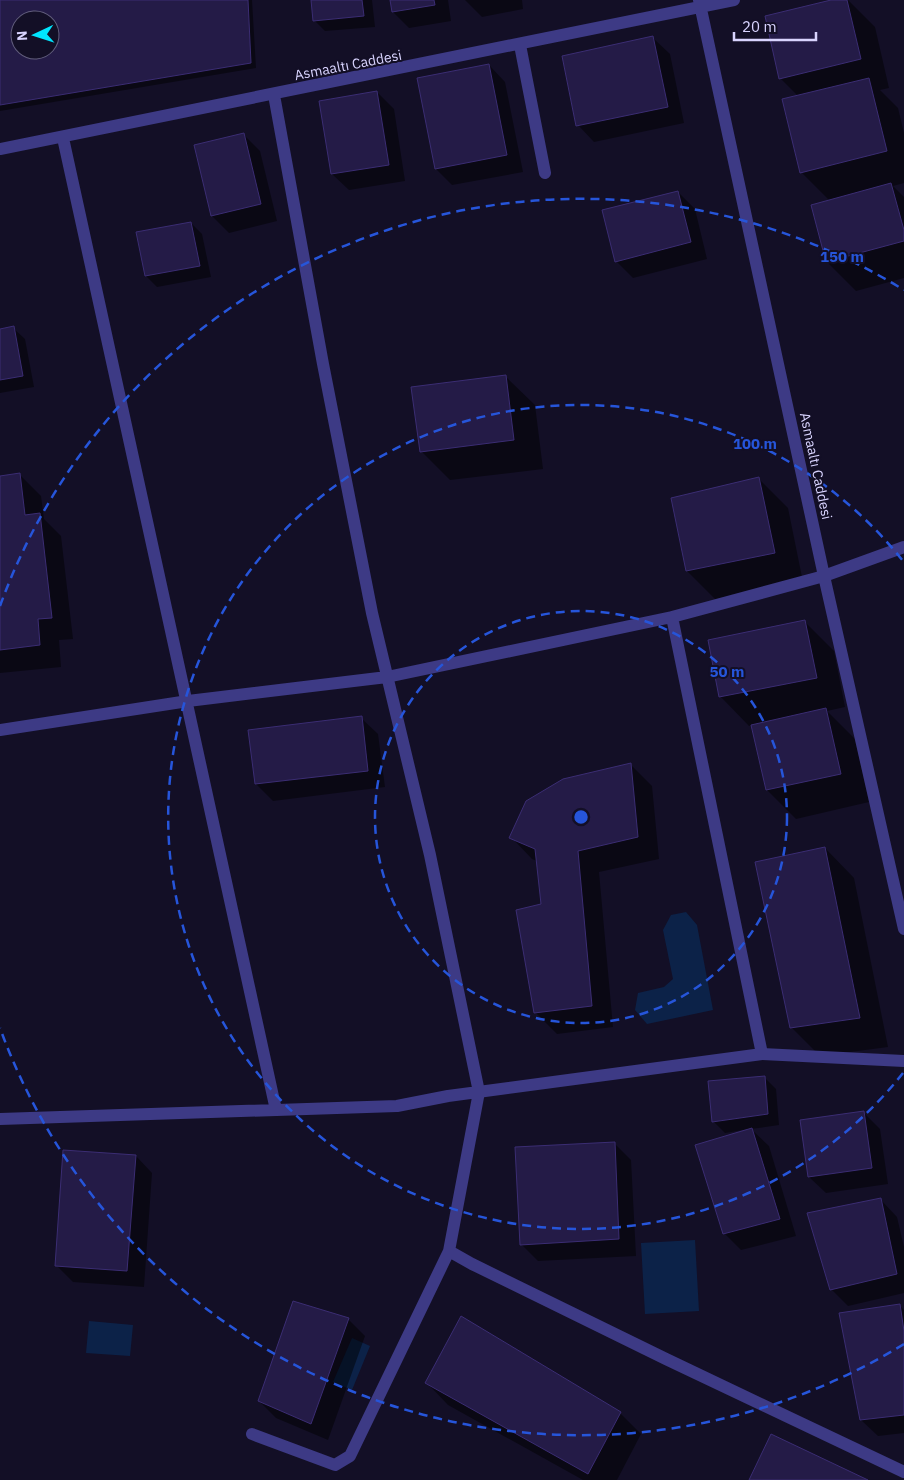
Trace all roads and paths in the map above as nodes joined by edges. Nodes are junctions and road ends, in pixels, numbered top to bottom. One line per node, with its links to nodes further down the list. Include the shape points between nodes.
1 (734, 0): 2 (street, Asmaaltı Caddesi)
2 (700, 4): 3 (street, Asmaaltı Caddesi); 9 (street, Asmaaltı Caddesi)
3 (520, 44): 4 (street, Asmaaltı Caddesi); 7 (street)
4 (274, 95): 5 (street, Asmaaltı Caddesi); 11 (street, via 323,364)
5 (63, 138): 6 (street, Asmaaltı Caddesi); 12 (street)
6 (0, 150)
7 (545, 173)
8 (904, 547): 9 (street)
9 (824, 576): 10 (street); 14 (street, Asmaaltı Caddesi)
10 (672, 617): 11 (street); 15 (street)
11 (387, 677): 12 (street); 17 (street, via 430,855)
12 (188, 701): 13 (street); 18 (street)
13 (0, 730)
14 (904, 930)
15 (762, 1054): 16 (street); 17 (street)
16 (904, 1062)
17 (478, 1092): 18 (street, via 397,1106); 20 (street)
18 (276, 1110): 19 (street)
19 (0, 1119)
20 (449, 1251): 21 (street, via 350,1456 335,1465); 22 (street, via 666,1360)
21 (252, 1434)
22 (904, 1472)

